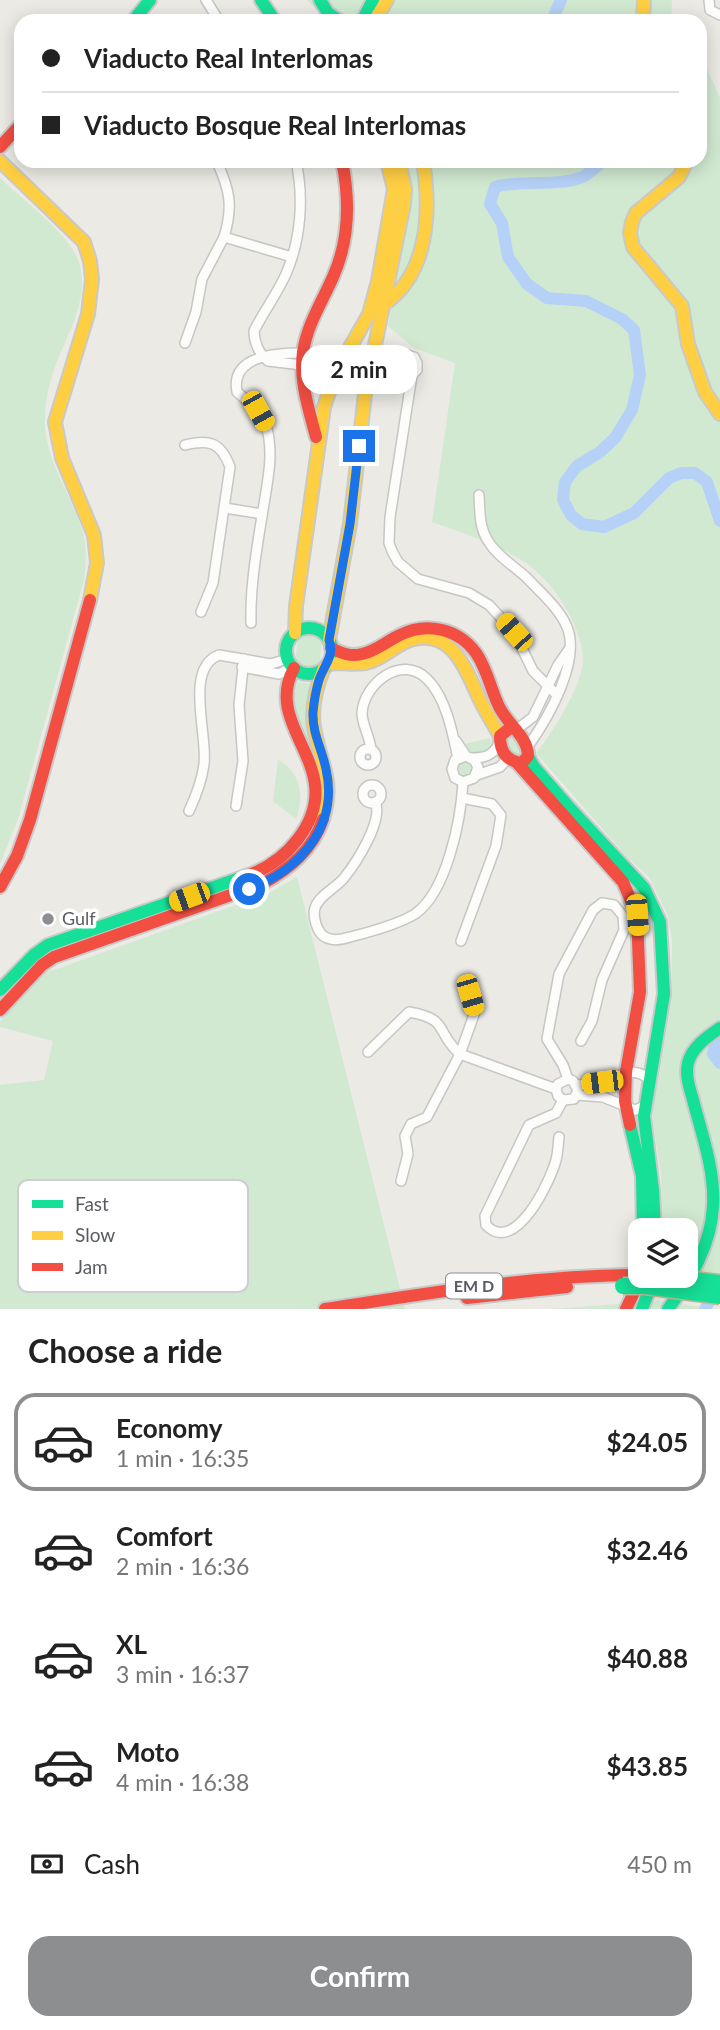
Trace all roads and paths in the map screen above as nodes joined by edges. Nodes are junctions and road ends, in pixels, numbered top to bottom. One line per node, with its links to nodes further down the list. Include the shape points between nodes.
1 (150, 0): 3 (main road)
2 (709, 0): 4 (street, via 710,10)
3 (139, 14)
4 (720, 15)
5 (14, 132): 6 (main road)
6 (0, 147)
7 (0, 161): 46 (main road, via 84,242 89,254 93,284 89,314 55,425 92,523 97,552 90,598 30,820)
8 (220, 168): 15 (street, via 230,204)
9 (297, 168): 16 (street, via 300,212)
10 (343, 168): 20 (main road, via 346,220 341,253 307,332)
11 (389, 168): 23 (main road, via 393,202 378,281 369,314 336,372)
12 (400, 168): 17 (main road, via 404,204)
13 (424, 168): 17 (main road, via 425,223 417,263 401,292)
14 (684, 168): 22 (main road, via 630,222 629,235 633,247 682,306 688,344 705,392)
15 (224, 237): 16 (street); 18 (street, via 202,279)
16 (292, 257): 19 (street, via 254,331)
17 (384, 304): 32 (main road, via 365,394)
18 (185, 343)
19 (263, 358): 20 (street, via 277,353); 27 (street, via 243,366 236,383 237,392 258,411 267,427 270,464)
20 (302, 359): 23 (main road)
21 (412, 375): 35 (street, via 390,517 392,551 418,579 469,593 489,605 514,632 533,671)
22 (720, 414)
23 (317, 444): 30 (main road)
24 (185, 445): 26 (street, via 213,443 226,456 230,467)
25 (480, 495): 31 (street, via 480,522 488,541 553,605 568,629)
26 (225, 508): 27 (street); 28 (street, via 213,583)
27 (262, 514): 29 (street)
28 (201, 612)
29 (251, 623)
30 (295, 633): 32 (main road, via 304,628 323,632); 34 (main road, via 286,645)
31 (571, 647): 35 (street); 36 (street, via 568,670)
32 (328, 655): 34 (main road, via 312,673 302,673); 37 (main road, via 364,663 416,639 439,641 451,647 467,666 477,694); 50 (main road, via 314,702 313,723 326,770 328,807 305,853 262,884 54,957)
33 (243, 663): 34 (street); 44 (street, via 244,753); 45 (street, via 219,655 202,671 205,761)
34 (291, 665): 48 (main road, via 286,682 288,710 314,771 316,791 313,814 295,844 257,872 48,945)
35 (548, 686): 36 (street); 37 (street)
36 (557, 695): 37 (street, via 543,725)
37 (513, 745): 39 (street, via 488,757); 40 (street, via 500,767); 55 (main road, via 623,882 637,915 640,992); 57 (main road, via 644,888 660,922 664,994)
38 (371, 749): 39 (street, via 363,719 365,699 382,677 397,670 417,671 430,681)
39 (465, 757): 40 (street, via 478,767); 41 (street, via 453,764 455,778)
40 (477, 775): 41 (street)
41 (463, 782): 42 (street)
42 (462, 798): 43 (street, via 442,877 417,913 351,937 325,938 318,931 315,907 364,849 377,818); 47 (street, via 492,804 500,815 496,846)
43 (375, 802)
44 (236, 806)
45 (189, 811)
46 (0, 887)
47 (461, 941)
48 (0, 990)
49 (470, 995): 54 (street, via 475,1012)
50 (0, 1010)
51 (714, 1032): 79 (main road, via 692,1052 687,1064 714,1188 711,1227 701,1258)
52 (581, 1041): 56 (street, via 593,1021 602,979 624,930 623,916 614,905 602,903 593,910 559,974 547,1039)
53 (368, 1052): 54 (street, via 409,1012 428,1015 441,1025 449,1045)
54 (460, 1054): 58 (street); 64 (street, via 427,1117 411,1124 405,1136 408,1154)
55 (626, 1072): 57 (street, via 636,1071); 59 (street); 62 (main road)
56 (568, 1079): 58 (street); 59 (street)
57 (650, 1080): 61 (main road)
58 (556, 1089): 60 (street)
59 (577, 1090): 60 (street, via 574,1099); 62 (street)
60 (563, 1100): 63 (street, via 556,1113 529,1125 485,1216 491,1231 515,1228 528,1217 556,1160)
61 (645, 1106): 62 (street); 66 (main road)
62 (627, 1107): 65 (main road, via 642,1176)
63 (559, 1138)
64 (401, 1181)
65 (643, 1218)
66 (654, 1218)
67 (628, 1278): 75 (main road, EM D, via 557,1276 497,1282)
68 (628, 1278): 76 (main road, EM D)
69 (698, 1280): 70 (main road, bridge)
70 (720, 1283)
71 (630, 1288): 77 (main road)
72 (650, 1288): 78 (main road)
73 (664, 1288): 74 (main road, EM D, bridge)
74 (720, 1296)
75 (325, 1309)
76 (392, 1309)
77 (626, 1309)
78 (642, 1309)
79 (668, 1309)

